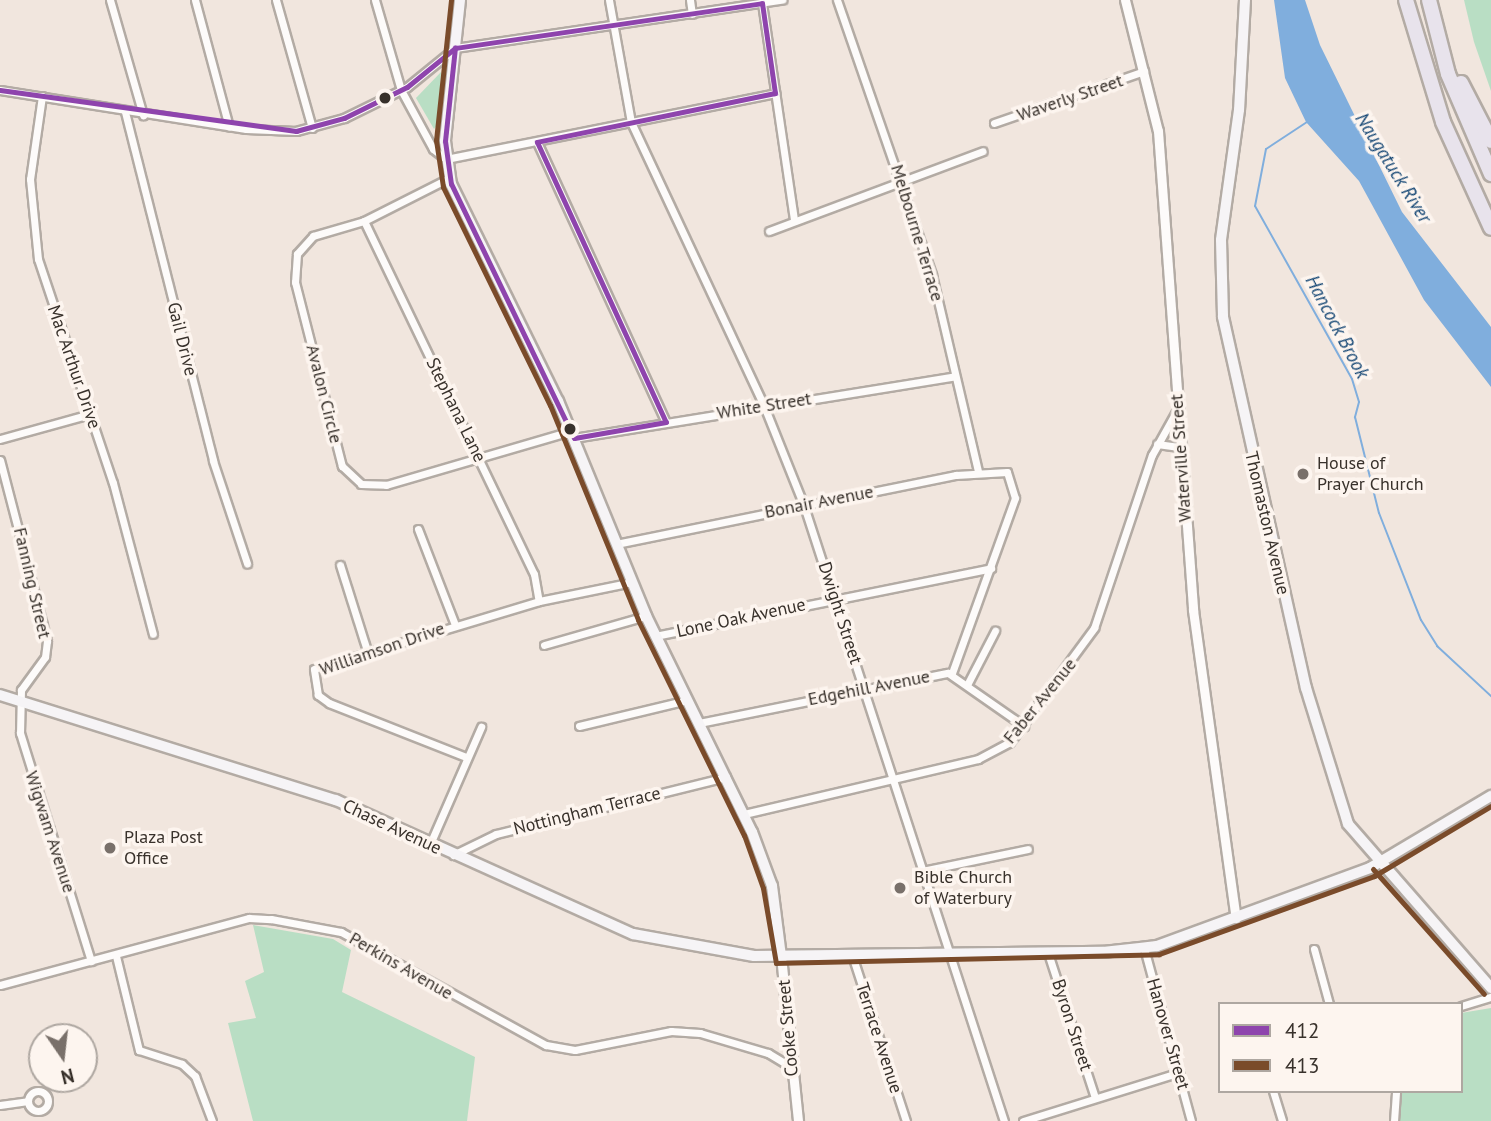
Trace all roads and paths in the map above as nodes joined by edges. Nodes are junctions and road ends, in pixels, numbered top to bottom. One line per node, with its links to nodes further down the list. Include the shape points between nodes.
1 (110, 0): 25 (street)
2 (195, 0): 28 (street)
3 (276, 0): 29 (street)
4 (375, 0): 21 (street)
5 (460, 0): 18 (main road, Cooke Street)
6 (609, 0): 17 (street, Dwight Street)
7 (690, 0): 16 (street)
8 (782, 0): 15 (street)
9 (837, 0): 36 (street, Melbourne Terrace)
10 (1125, 0): 19 (street, Waterville Street)
11 (1245, 0): 87 (main road, Thomaston Avenue, via 1238,124 1220,254 1228,361 1332,789 1351,829)
12 (1406, 0): 39 (highway, via 1443,122)
13 (1429, 0): 34 (highway, via 1448,74)
14 (1435, 0): 30 (highway, via 1457,76)
15 (761, 3): 16 (street); 22 (street)
16 (692, 14): 17 (street)
17 (613, 26): 18 (street); 26 (street, Dwight Street)
18 (455, 48): 21 (street); 33 (main road, Cooke Street)
19 (1144, 71): 27 (street, Waverly Street); 43 (street, Waterville Street, via 1159,143)
20 (0, 90): 23 (street)
21 (401, 90): 29 (street); 33 (street, via 433,149)
22 (775, 93): 26 (street); 38 (street)
23 (42, 96): 24 (street); 44 (street, Mac Arthur Drive, via 32,152 33,229 47,292)
24 (125, 112): 25 (street); 56 (street, Gail Drive, via 213,461)
25 (143, 115): 28 (street)
26 (631, 122): 31 (street); 42 (street, Dwight Street)
27 (994, 123)
28 (229, 127): 29 (street)
29 (312, 128)
30 (1491, 141)
31 (537, 142): 33 (street); 45 (street)
32 (983, 151): 36 (street)
33 (446, 159): 35 (main road, Cooke Street)
34 (1491, 174)
35 (449, 178): 37 (street, Avalon Circle); 46 (main road, Cooke Street)
36 (902, 183): 38 (street); 41 (street, Melbourne Terrace)
37 (364, 221): 50 (street, Stephana Lane); 50 (street, Avalon Circle, via 313,236 293,267 342,466 361,484 386,485)
38 (794, 221): 40 (street)
39 (1491, 228)
40 (769, 231)
41 (955, 376): 42 (street, White Street); 52 (street, Melbourne Terrace)
42 (764, 406): 45 (street, White Street); 53 (street, Dwight Street)
43 (1177, 410): 48 (street, Faber Avenue); 49 (street, Waterville Street)
44 (90, 414): 47 (street); 65 (street, Mac Arthur Drive)
45 (666, 422): 46 (street, White Street)
46 (572, 434): 50 (street, Avalon Circle); 55 (main road, Cooke Street)
47 (0, 439)
48 (1157, 444): 49 (street); 77 (street, Faber Avenue, via 1094,628)
49 (1180, 447): 89 (street, Waterville Street, via 1210,760)
50 (478, 456): 61 (street, Stephana Lane, via 534,574)
51 (0, 460): 73 (street, Fanning Street, via 48,645)
52 (978, 471): 53 (street, Bonair Avenue); 58 (street, Bonair Avenue, via 1007,472 1016,485)
53 (804, 506): 55 (street, Bonair Avenue); 60 (street, Dwight Street)
54 (418, 529): 63 (street)
55 (616, 544): 59 (main road, Cooke Street)
56 (247, 563)
57 (340, 565): 68 (street)
58 (991, 568): 60 (street, Lone Oak Avenue); 69 (street)
59 (632, 582): 61 (street, Williamson Drive); 62 (main road, Cooke Street)
60 (835, 597): 66 (street, Lone Oak Avenue); 71 (street, Dwight Street)
61 (539, 601): 63 (street, Williamson Drive)
62 (646, 615): 66 (main road, Cooke Street); 67 (street)
63 (455, 625): 68 (street, Williamson Drive)
64 (995, 631): 70 (street)
65 (153, 634)
66 (655, 636): 74 (main road, Cooke Street)
67 (544, 645)
68 (368, 654): 79 (street, Williamson Drive, via 314,669 317,695)
69 (952, 673): 70 (street, Edgehill Avenue); 71 (street, Edgehill Avenue)
70 (968, 683): 77 (street, Edgehill Avenue)
71 (865, 689): 75 (street, Edgehill Avenue); 81 (street, Dwight Street)
72 (0, 695): 73 (main road, Chase Avenue)
73 (19, 700): 84 (main road, Chase Avenue, via 318,794); 97 (street, Wigwam Avenue, via 22,743)
74 (687, 700): 75 (main road, Cooke Street); 76 (street)
75 (699, 723): 80 (main road, Cooke Street)
76 (579, 726)
77 (1024, 726): 81 (street, Faber Avenue, via 988,756)
78 (481, 727): 79 (street)
79 (466, 757): 84 (street)
80 (726, 777): 83 (main road, Cooke Street); 86 (street, Nottingham Terrace, via 496,834)
81 (893, 781): 83 (street, Faber Avenue); 88 (street, Dwight Street)
82 (1491, 796): 87 (main road, Chase Avenue)
83 (744, 814): 96 (main road, Cooke Street, via 770,878)
84 (430, 844): 86 (main road, Chase Avenue)
85 (1028, 849): 88 (street)
86 (453, 855): 96 (main road, Chase Avenue, via 646,939 701,951)
87 (1380, 863): 89 (main road, Chase Avenue); 99 (main road, Thomaston Avenue)
88 (922, 871): 93 (street, Dwight Street)
89 (1236, 918): 90 (main road, Chase Avenue)
90 (1144, 948): 92 (main road, Chase Avenue); 104 (street, Hanover Street)
91 (1314, 949): 101 (street)
92 (1048, 953): 93 (main road, Chase Avenue); 107 (street, Byron Street)
93 (950, 954): 94 (main road, Chase Avenue); 113 (street, Dwight Street)
94 (852, 955): 96 (main road, Chase Avenue); 112 (street, Terrace Avenue)
95 (116, 956): 97 (street, Perkins Avenue); 103 (street, Perkins Avenue, via 249,918 308,923 349,936 547,1045 575,1049 691,1032 734,1041); 110 (street, via 139,1049 181,1064 195,1076)
96 (781, 956): 103 (street, Cooke Street)
97 (91, 961): 98 (street, Perkins Avenue)
98 (0, 985)
99 (1491, 988)
100 (1491, 997): 102 (street)
101 (1328, 1002)
102 (1463, 1005)
103 (791, 1067): 111 (street, Cooke Street)
104 (1180, 1072): 107 (street); 115 (street, Hanover Street)
105 (1274, 1093): 116 (street)
106 (1396, 1093): 117 (street)
107 (1095, 1098): 114 (street)
108 (28, 1101): 109 (street)
109 (0, 1105)
110 (212, 1121)
111 (798, 1121)
112 (906, 1121)
113 (1004, 1121)
114 (1023, 1121)
115 (1191, 1121)
116 (1282, 1121)
117 (1394, 1121)

